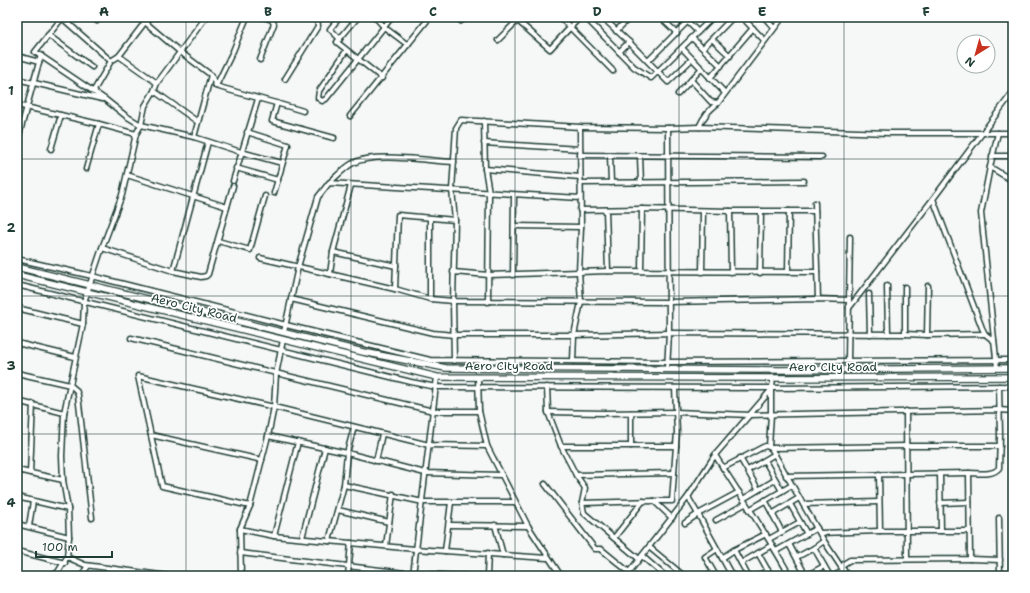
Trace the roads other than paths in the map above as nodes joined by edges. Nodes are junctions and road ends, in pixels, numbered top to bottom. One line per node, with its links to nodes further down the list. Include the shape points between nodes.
1 (100, 17): 31 (street)
2 (139, 17): 33 (street)
3 (149, 17): 33 (street)
4 (206, 17): 53 (street)
5 (247, 17): 79 (street)
6 (264, 17): 62 (street, via 272,20 274,24)
7 (317, 17): 75 (street, via 318,26)
8 (340, 17): 45 (street, via 330,29)
9 (358, 17): 45 (street)
10 (375, 17): 36 (street)
11 (392, 17): 36 (street)
12 (430, 17): 50 (street)
13 (466, 17): 30 (street)
14 (521, 17): 32 (street)
15 (560, 17): 37 (street)
16 (580, 17): 37 (street)
17 (585, 17): 55 (street)
18 (602, 17): 40 (street)
19 (620, 17): 34 (street)
20 (630, 17): 34 (street)
21 (660, 17): 42 (street)
22 (682, 17): 35 (street)
23 (692, 17): 35 (street)
24 (713, 17): 41 (street)
25 (733, 17): 46 (street)
26 (742, 17): 38 (street)
27 (764, 17): 39 (street)
28 (782, 17): 39 (street)
29 (61, 18): 43 (street); 63 (street)
30 (461, 20)
31 (97, 21)
32 (518, 21): 37 (street, via 550,49); 47 (street)
33 (145, 22): 53 (street); 58 (street)
34 (625, 22): 40 (street)
35 (687, 22): 41 (street); 42 (street)
36 (384, 27): 50 (street); 60 (street)
37 (571, 28): 69 (street)
38 (753, 28): 48 (street); 59 (street)
39 (774, 28): 48 (street)
40 (616, 30): 49 (street)
41 (698, 32): 44 (street)
42 (677, 33): 64 (street)
43 (48, 35): 56 (street, via 35,52); 67 (street)
44 (692, 38): 51 (street); 52 (street)
45 (340, 39): 54 (street, via 338,45)
46 (712, 39): 52 (street); 59 (street)
47 (498, 40)
48 (764, 40): 83 (street)
49 (629, 42): 55 (street); 64 (street)
50 (408, 45): 72 (street)
51 (682, 48): 61 (street); 70 (street)
52 (703, 48): 66 (street)
53 (180, 51): 71 (street); 78 (street)
54 (346, 51): 60 (street); 60 (street, via 319,92 320,100 326,99)
55 (620, 52): 70 (street, via 634,67 651,78)
56 (41, 55): 65 (street); 81 (street)
57 (17, 56): 65 (street)
58 (119, 56): 63 (street); 78 (street)
59 (730, 56): 66 (street)
60 (358, 59): 72 (street)
61 (692, 59): 68 (street); 70 (street, via 668,82)
62 (260, 60)
63 (111, 61): 81 (street)
64 (648, 61): 70 (street)
65 (39, 62): 77 (street)
66 (721, 66): 73 (street)
67 (92, 68)
68 (701, 69): 73 (street); 76 (street)
69 (613, 71)
70 (658, 72)
71 (212, 75): 79 (street); 95 (street)
72 (382, 78): 93 (street)
73 (710, 78): 83 (street)
74 (17, 79): 77 (street)
75 (285, 79)
76 (691, 80): 84 (street); 88 (street, via 711,102)
77 (34, 83): 86 (street); 90 (street)
78 (157, 83): 80 (street)
79 (216, 86): 85 (street)
80 (154, 91): 95 (street); 97 (street, via 145,106)
81 (93, 92): 86 (street)
82 (1013, 92): 102 (street)
83 (725, 93): 88 (street)
84 (678, 94)
85 (258, 99): 87 (street); 101 (street)
86 (106, 100): 97 (street)
87 (277, 103): 91 (street); 107 (street, via 272,121)
88 (718, 103): 99 (street, via 707,111)
89 (17, 105): 90 (street)
90 (27, 108): 92 (street); 108 (street)
91 (303, 111)
92 (62, 115): 96 (street); 111 (street)
93 (350, 116)
94 (484, 121): 98 (street); 110 (street); 121 (street, via 460,122 456,128)
95 (198, 122): 106 (street)
96 (99, 124): 105 (street); 124 (street)
97 (141, 125): 105 (street); 106 (street)
98 (580, 127): 100 (street); 112 (street)
99 (700, 127): 100 (street); 102 (street)
100 (668, 128): 115 (street)
101 (247, 132): 113 (street); 122 (street, via 288,145)
102 (982, 133): 103 (street); 145 (street)
103 (998, 133): 104 (street); 118 (street)
104 (1013, 133)
105 (136, 134): 127 (street)
106 (194, 137): 109 (street)
107 (334, 138)
108 (18, 139)
109 (208, 142): 113 (street); 143 (street)
110 (484, 143): 112 (street); 126 (street)
111 (51, 149)
112 (580, 149): 114 (street)
113 (241, 152): 122 (street); 125 (street)
114 (580, 155): 116 (street); 128 (street)
115 (668, 155): 117 (street); 120 (street); 132 (street)
116 (610, 156): 117 (street); 135 (street)
117 (640, 156): 136 (street)
118 (992, 156): 119 (street); 123 (street)
119 (1013, 156)
120 (822, 157)
121 (454, 162): 133 (street, via 367,159 354,163); 138 (street)
122 (282, 163): 129 (street)
123 (990, 167): 131 (street); 219 (street, via 982,213)
124 (86, 168)
125 (236, 168): 129 (street); 147 (street)
126 (485, 169): 128 (street); 139 (street)
127 (127, 175): 143 (street); 163 (street)
128 (580, 177): 134 (street)
129 (278, 180): 140 (street)
130 (804, 181): 132 (street)
131 (1013, 181)
132 (668, 182): 136 (street); 151 (street)
133 (329, 183): 137 (street); 167 (street, via 318,197)
134 (580, 183): 135 (street); 144 (street)
135 (611, 183): 136 (street)
136 (641, 183)
137 (351, 185): 138 (street); 164 (street)
138 (452, 190): 139 (street); 158 (street)
139 (489, 192): 141 (street); 183 (street)
140 (274, 193)
141 (514, 195): 144 (street); 159 (street)
142 (265, 196): 162 (street, via 250,250)
143 (194, 197): 147 (street); 170 (street)
144 (580, 198): 149 (street)
145 (933, 199): 204 (street); 213 (street)
146 (815, 202): 156 (street)
147 (227, 207): 162 (street)
148 (642, 209): 150 (street); 151 (street); 172 (street)
149 (580, 210): 150 (street); 160 (street)
150 (606, 210): 171 (street)
151 (668, 210): 152 (street); 173 (street)
152 (703, 211): 153 (street); 176 (street)
153 (730, 211): 154 (street); 177 (street)
154 (761, 211): 155 (street); 180 (street)
155 (789, 211): 156 (street); 178 (street)
156 (815, 211): 179 (street)
157 (430, 218): 158 (street); 168 (street, via 398,215); 195 (street)
158 (455, 220): 174 (street)
159 (514, 226): 160 (street); 184 (street)
160 (581, 228): 175 (street)
161 (850, 236): 197 (street)
162 (218, 240): 170 (street, via 206,276)
163 (102, 248): 170 (street); 185 (street)
164 (333, 252): 168 (street); 181 (street)
165 (260, 258): 167 (street)
166 (17, 259): 185 (street)
167 (298, 266): 181 (street); 194 (street)
168 (396, 266): 191 (street)
169 (17, 267): 187 (street, Aero City Road)
170 (173, 271)
171 (608, 271): 172 (street); 175 (street)
172 (641, 271): 173 (street)
173 (668, 271): 176 (street); 202 (street)
174 (453, 272): 183 (street); 198 (street)
175 (579, 272): 184 (street); 201 (street)
176 (702, 272): 177 (street)
177 (731, 272): 180 (street)
178 (788, 272): 179 (street); 180 (street)
179 (817, 272): 196 (street)
180 (760, 273)
181 (330, 274): 191 (street)
182 (17, 275): 192 (street, Aero City Road)
183 (489, 275): 184 (street); 200 (street)
184 (513, 275)
185 (92, 276): 187 (street); 206 (street)
186 (17, 285): 199 (street)
187 (90, 285): 192 (street); 207 (street, Aero City Road)
188 (887, 286): 211 (street)
189 (928, 286): 216 (street)
190 (905, 287): 212 (street)
191 (395, 289): 195 (street)
192 (87, 293): 199 (street); 218 (street, Aero City Road)
193 (869, 294): 210 (street)
194 (291, 299): 206 (street); 214 (street, via 433,333)
195 (430, 299): 198 (street)
196 (818, 299): 197 (street); 202 (street)
197 (849, 300): 204 (street)
198 (453, 301): 200 (street); 214 (street)
199 (84, 302): 205 (street); 221 (street)
200 (488, 302): 201 (street)
201 (581, 302): 202 (street); 215 (street)
202 (668, 302): 208 (street)
203 (17, 308): 205 (street)
204 (849, 308): 209 (street)
205 (83, 324): 222 (street)
206 (286, 325): 207 (street); 225 (street, via 430,360)
207 (284, 332): 231 (street, Aero City Road, via 363,352 446,368)
208 (668, 333): 209 (street); 215 (street); 228 (street)
209 (848, 334): 210 (street); 226 (street)
210 (870, 334): 211 (street)
211 (888, 334): 212 (street)
212 (905, 334): 216 (street)
213 (985, 334): 216 (street); 219 (street)
214 (454, 335): 215 (street); 225 (street)
215 (574, 335): 227 (street)
216 (926, 335)
217 (131, 338): 234 (street)
218 (283, 340): 221 (street); 235 (street, Aero City Road)
219 (994, 340): 223 (street)
220 (17, 343): 222 (street)
221 (281, 350): 234 (street); 243 (street)
222 (75, 357): 240 (street)
223 (996, 360): 224 (street); 226 (street); 229 (street)
224 (1013, 360)
225 (454, 361): 227 (street)
226 (848, 361): 228 (street)
227 (573, 362): 228 (street)
228 (668, 362): 232 (street)
229 (997, 368): 230 (street, Aero City Road); 232 (street, Aero City Road)
230 (1013, 368)
231 (573, 369): 232 (street, Aero City Road); 238 (street)
232 (667, 369)
233 (17, 373): 240 (street)
234 (276, 374): 250 (street); 252 (street)
235 (437, 377): 236 (street, Aero City Road); 243 (street)
236 (478, 377): 238 (street, Aero City Road); 244 (street)
237 (1013, 377): 239 (street, Aero City Road)
238 (572, 378): 239 (street, Aero City Road)
239 (773, 378): 247 (street)
240 (70, 385): 258 (street); 329 (street, via 78,395)
241 (999, 386): 242 (street); 247 (street); 251 (street)
242 (1013, 386)
243 (436, 387): 244 (street); 252 (street)
244 (478, 387): 245 (street); 253 (street)
245 (547, 388): 246 (street); 256 (street)
246 (675, 388): 247 (street); 257 (street)
247 (771, 389): 260 (street); 261 (street)
248 (17, 401): 249 (street)
249 (33, 404): 258 (street); 286 (street)
250 (274, 407): 262 (street); 264 (street, via 138,376); 265 (street)
251 (999, 410): 254 (street); 255 (street); 273 (street)
252 (433, 411): 253 (street); 267 (street)
253 (479, 411): 268 (street)
254 (906, 411): 260 (street); 272 (street)
255 (1013, 411)
256 (548, 412): 259 (street); 269 (street)
257 (676, 412): 259 (street); 261 (street); 271 (street)
258 (64, 413): 296 (street)
259 (631, 413): 270 (street)
260 (771, 414): 261 (street); 274 (street)
261 (750, 415): 278 (street)
262 (354, 426): 263 (street); 276 (street)
263 (382, 434): 267 (street); 281 (street)
264 (151, 435): 280 (street); 323 (street, via 162,486)
265 (268, 436): 266 (street); 280 (street)
266 (298, 442): 275 (street); 351 (street)
267 (429, 445): 268 (street); 287 (street)
268 (487, 446): 293 (street)
269 (561, 446): 270 (street); 294 (street)
270 (630, 446): 271 (street)
271 (676, 446): 288 (street)
272 (907, 446): 273 (street); 274 (street); 291 (street)
273 (1000, 446): 289 (street, via 997,471)
274 (770, 447): 277 (street); 279 (street, via 763,447)
275 (325, 448): 276 (street); 353 (street)
276 (347, 453): 281 (street); 299 (street)
277 (775, 454): 282 (street); 295 (street)
278 (715, 455): 283 (street); 306 (street)
279 (740, 458): 283 (street); 285 (street)
280 (262, 460): 323 (street)
281 (376, 461): 287 (street)
282 (765, 461): 285 (street); 297 (street)
283 (723, 468): 303 (street)
284 (17, 470): 286 (street)
285 (748, 470): 301 (street)
286 (30, 473): 296 (street)
287 (425, 473): 293 (street); 313 (street)
288 (674, 473): 294 (street); 312 (street, via 672,501)
289 (969, 473): 292 (street); 317 (street)
290 (879, 474): 291 (street); 295 (street); 316 (street)
291 (907, 474): 292 (street); 343 (street)
292 (940, 474): 319 (street)
293 (501, 475): 315 (street)
294 (576, 475): 318 (street, via 585,488)
295 (786, 476): 300 (street)
296 (63, 480): 324 (street)
297 (775, 480): 301 (street); 302 (street)
298 (545, 484): 389 (street, via 595,549 601,548)
299 (344, 485): 304 (street); 325 (street)
300 (792, 485): 302 (street); 307 (street)
301 (758, 490): 308 (street)
302 (782, 491): 309 (street)
303 (739, 492): 308 (street); 327 (street)
304 (392, 494): 313 (street); 333 (street)
305 (17, 496): 310 (street)
306 (688, 498): 327 (street); 330 (street)
307 (799, 498): 321 (street); 322 (street)
308 (743, 499): 320 (street)
309 (765, 500): 326 (street); 328 (street)
310 (33, 501): 324 (street); 339 (street)
311 (643, 501): 312 (street); 318 (street); 354 (street)
312 (654, 501): 330 (street)
313 (423, 502): 314 (street); 364 (street)
314 (452, 502): 315 (street); 337 (street)
315 (515, 502): 340 (street)
316 (880, 502): 322 (street); 344 (street)
317 (969, 502): 319 (street); 346 (street)
318 (582, 503): 354 (street, via 584,513)
319 (940, 503): 345 (street)
320 (745, 504): 326 (street); 332 (street)
321 (790, 504): 328 (street); 334 (street)
322 (803, 504): 341 (street)
323 (250, 506): 342 (street)
324 (68, 509): 352 (street)
325 (338, 510): 333 (street); 356 (street)
326 (749, 510): 349 (street)
327 (698, 514): 335 (street); 365 (street)
328 (772, 514): 347 (street)
329 (92, 518)
330 (672, 518): 362 (street)
331 (999, 518): 381 (street)
332 (716, 520)
333 (389, 522): 361 (street)
334 (800, 522): 347 (street); 350 (street)
335 (685, 523)
336 (17, 524): 339 (street)
337 (449, 525): 338 (street); 366 (street)
338 (495, 525): 340 (street); 373 (street)
339 (28, 526): 352 (street)
340 (528, 526): 376 (street)
341 (817, 528): 348 (street); 350 (street)
342 (240, 529): 351 (street); 370 (street)
343 (907, 530): 344 (street); 345 (street); 379 (street)
344 (880, 531): 348 (street)
345 (940, 531): 346 (street)
346 (969, 531): 380 (street)
347 (782, 532): 355 (street)
348 (820, 533): 357 (street)
349 (766, 534): 355 (street); 367 (street)
350 (807, 534): 359 (street)
351 (274, 536): 353 (street)
352 (69, 537): 374 (street)
353 (302, 538): 356 (street)
354 (614, 538): 377 (street)
355 (769, 539): 360 (street)
356 (329, 541): 358 (street)
357 (824, 541): 363 (street); 387 (street)
358 (351, 543): 361 (street); 385 (street)
359 (789, 544): 369 (street); 375 (street)
360 (772, 545): 369 (street); 372 (street)
361 (386, 546): 364 (street)
362 (649, 547): 377 (street); 403 (street)
363 (814, 548): 375 (street); 386 (street)
364 (415, 549): 366 (street); 392 (street)
365 (716, 549): 378 (street); 390 (street, via 705,557)
366 (445, 550): 371 (street)
367 (734, 550): 378 (street); 383 (street)
368 (17, 551): 382 (street)
369 (776, 551): 409 (street)
370 (240, 553): 385 (street); 396 (street)
371 (488, 553): 373 (street); 399 (street)
372 (758, 553): 383 (street); 388 (street)
373 (503, 554): 376 (street)
374 (67, 557): 382 (street); 384 (street)
375 (796, 557): 410 (street)
376 (547, 558): 400 (street)
377 (640, 558): 389 (street); 402 (street)
378 (722, 558): 405 (street)
379 (907, 559): 380 (street); 387 (street, via 850,560 845,563)
380 (970, 559): 381 (street)
381 (1000, 560): 414 (street)
382 (65, 563): 393 (street)
383 (741, 563): 406 (street)
384 (87, 566): 391 (street); 394 (street)
385 (349, 566): 392 (street); 397 (street)
386 (824, 566): 410 (street); 411 (street)
387 (843, 569): 412 (street); 413 (street)
388 (768, 570): 407 (street); 408 (street)
389 (629, 572): 401 (street)
390 (714, 574): 404 (street)
391 (144, 575): 395 (street)
392 (413, 575): 398 (street)
393 (52, 576)
394 (81, 576)
395 (168, 576)
396 (241, 576)
397 (348, 576)
398 (466, 576)
399 (487, 576)
400 (560, 576)
401 (626, 576)
402 (665, 576)
403 (684, 576)
404 (706, 576)
405 (732, 576)
406 (748, 576)
407 (758, 576)
408 (771, 576)
409 (788, 576)
410 (806, 576)
411 (830, 576)
412 (834, 576)
413 (847, 576)
414 (1000, 576)

